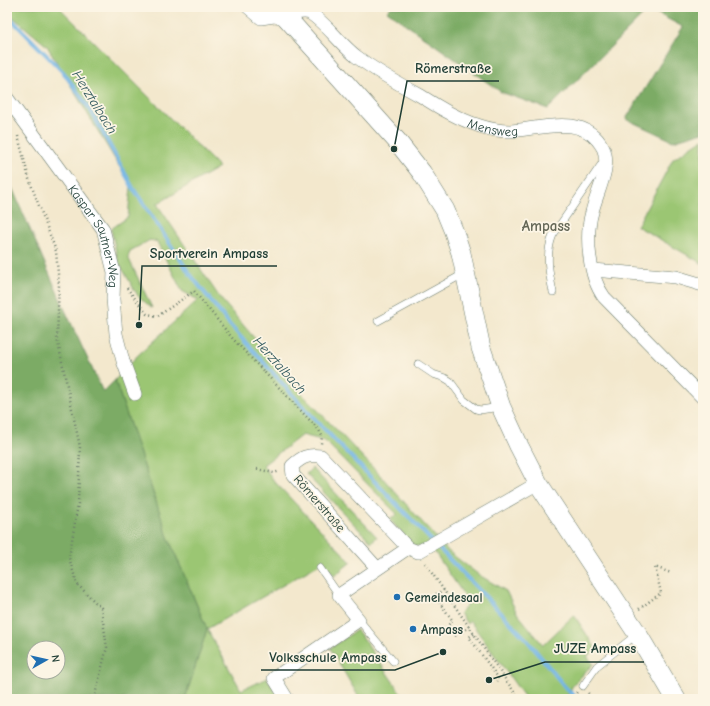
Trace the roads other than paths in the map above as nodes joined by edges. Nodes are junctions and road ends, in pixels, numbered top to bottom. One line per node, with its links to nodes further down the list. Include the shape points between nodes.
1 (248, 7): 3 (street, via 261,18)
2 (264, 7): 3 (street)
3 (288, 12): 5 (street, Mensweg, via 306,12 313,15 356,56 458,118 486,128 501,130 561,125 577,127 588,131 596,138); 7 (street, via 422,172 445,210)
4 (7, 98): 12 (street, Kaspar Sautner-Weg, via 103,229 114,272 116,334)
5 (606, 159): 6 (street, via 589,225); 9 (lane, via 553,235 548,260)
6 (593, 270): 8 (street, via 676,277); 13 (street, via 604,297)
7 (465, 273): 10 (lane); 14 (street, via 481,348)
8 (703, 285)
9 (553, 292)
10 (378, 321)
11 (418, 364): 14 (lane, via 432,374 450,381 464,400 476,409)
12 (135, 394)
13 (703, 398)
14 (501, 407): 15 (street)
15 (538, 483): 16 (street, via 434,543); 21 (street)
16 (413, 550): 18 (street); 18 (street, Römerstraße, via 321,456 313,454 300,458 292,466 293,475)
17 (320, 568): 19 (lane)
18 (377, 568): 19 (street)
19 (339, 595): 20 (street)
20 (359, 620): 22 (lane); 24 (street, via 274,678)
21 (638, 633): 23 (lane, via 597,666); 25 (street)
22 (393, 661)
23 (583, 686)
24 (287, 699)
25 (676, 699)

